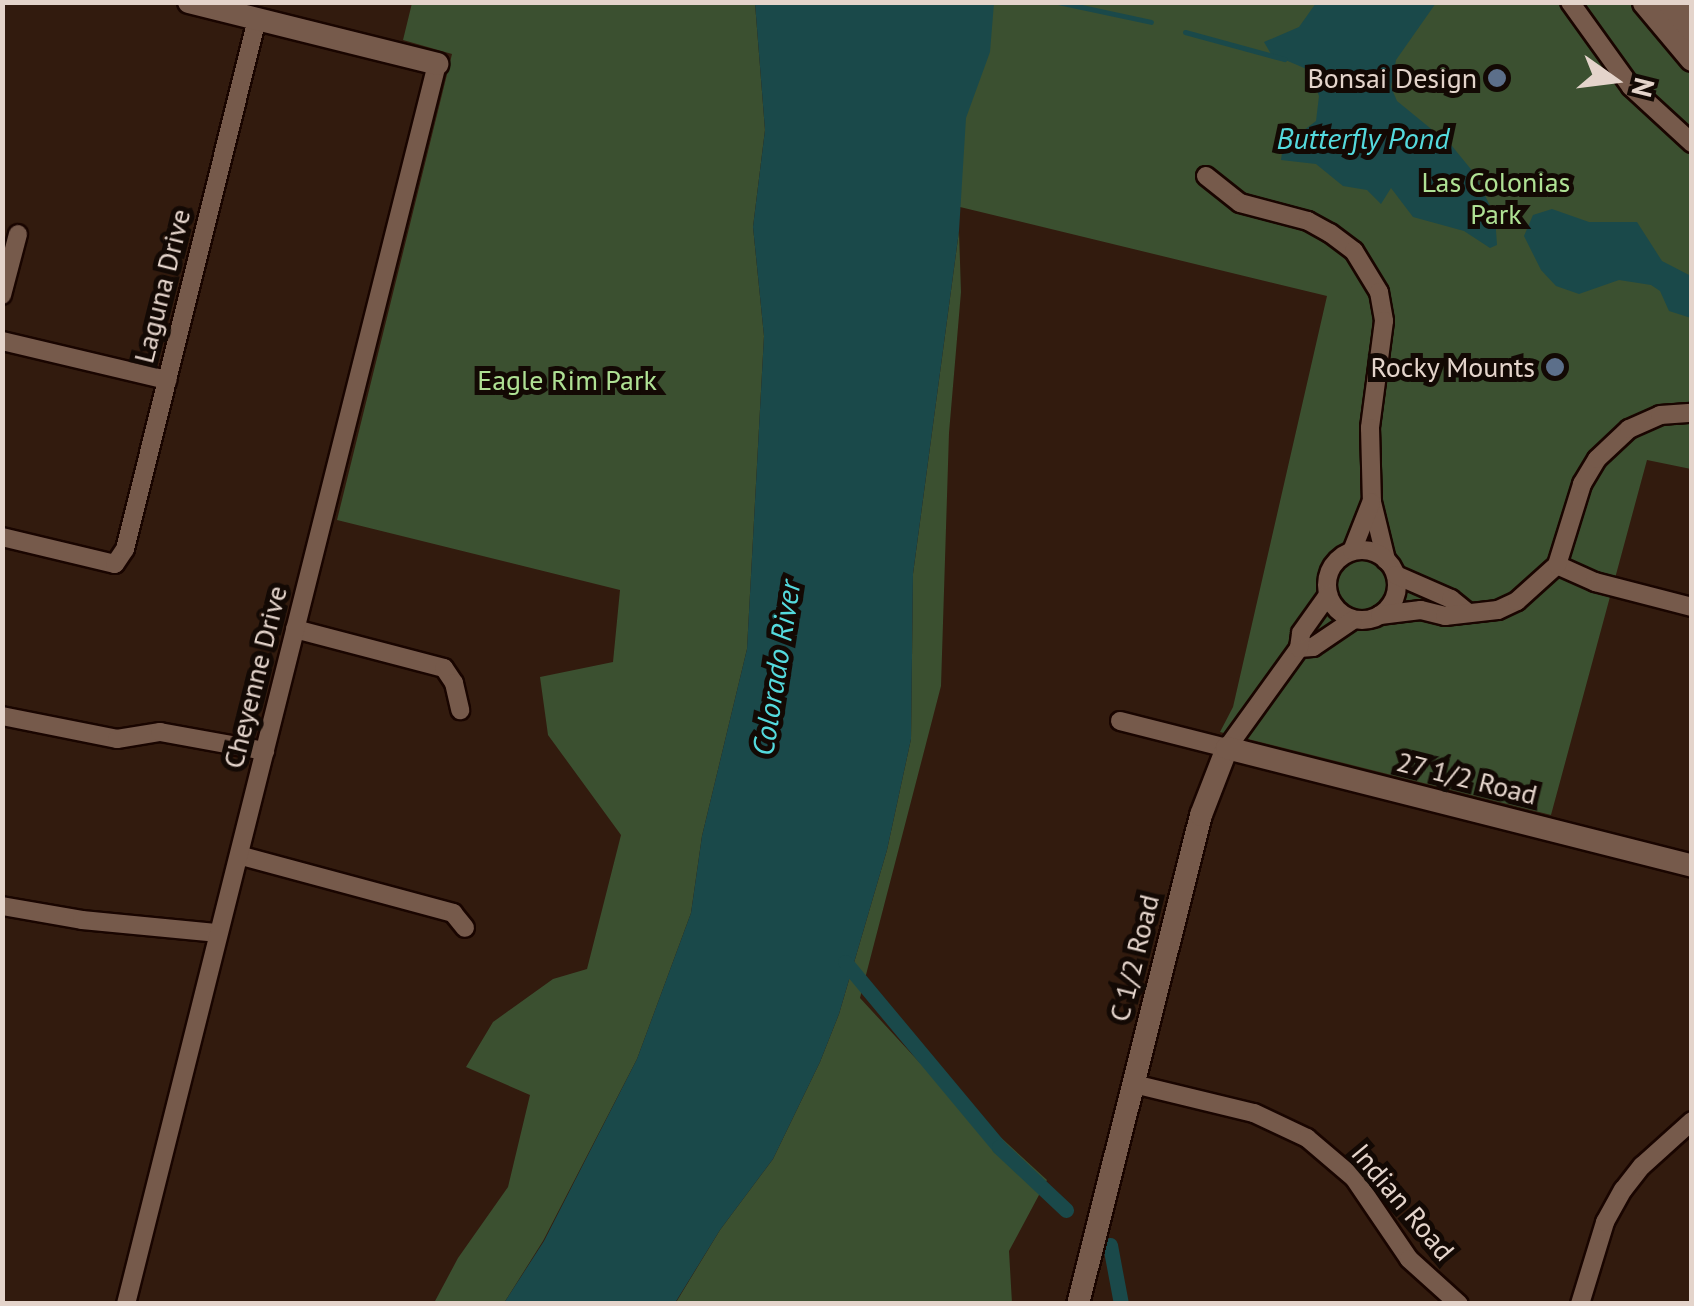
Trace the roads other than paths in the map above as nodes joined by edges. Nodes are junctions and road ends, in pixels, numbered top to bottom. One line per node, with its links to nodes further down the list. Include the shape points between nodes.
1 (189, 2): 5 (street)
2 (1570, 2): 9 (street, via 1631,87)
3 (1645, 2): 7 (main road)
4 (1670, 2): 6 (main road)
5 (257, 19): 8 (street); 14 (street, Laguna Drive)
6 (1692, 28)
7 (1692, 58)
8 (437, 64): 26 (street, Cheyenne Drive)
9 (1692, 143)
10 (1206, 176): 16 (street, via 1240,203 1330,233 1369,270 1384,322 1370,428)
11 (18, 234): 12 (street)
12 (2, 295)
13 (2, 341): 14 (street)
14 (167, 380): 17 (street, Laguna Drive, via 125,548 115,564)
15 (1692, 413): 19 (street, via 1660,415 1628,428 1596,458)
16 (1372, 502): 18 (street); 20 (street)
17 (2, 537)
18 (1352, 551): 20 (street, via 1370,551); 21 (street, via 1331,568)
19 (1557, 565): 22 (street); 23 (street, via 1517,602)
20 (1391, 567): 23 (street); 24 (street, via 1396,594)
21 (1328, 596): 25 (street); 27 (street, C 1/2 Road, via 1301,633)
22 (1692, 607)
23 (1467, 612): 24 (street)
24 (1380, 616): 25 (street)
25 (1354, 620): 27 (street, C 1/2 Road, via 1313,647)
26 (295, 629): 28 (street, via 444,668); 32 (street, Cheyenne Drive)
27 (1299, 648): 31 (street, C 1/2 Road)
28 (460, 710)
29 (2, 716): 32 (street, via 117,739 160,732)
30 (1120, 722): 31 (street)
31 (1227, 748): 34 (street, 27 1/2 Road); 38 (street, C 1/2 Road, via 1201,815)
32 (265, 750): 33 (street, Cheyenne Drive)
33 (242, 856): 36 (street, via 453,913); 37 (street, Cheyenne Drive)
34 (1692, 866)
35 (2, 906): 37 (street)
36 (465, 928)
37 (218, 933): 40 (street, Cheyenne Drive)
38 (1134, 1084): 41 (street, C 1/2 Road); 42 (street, Indian Road, via 1254,1113 1307,1138 1354,1178 1409,1259)
39 (1692, 1121): 43 (street, via 1623,1190 1592,1255)
40 (126, 1304)
41 (1078, 1304)
42 (1459, 1304)
43 (1580, 1304)

